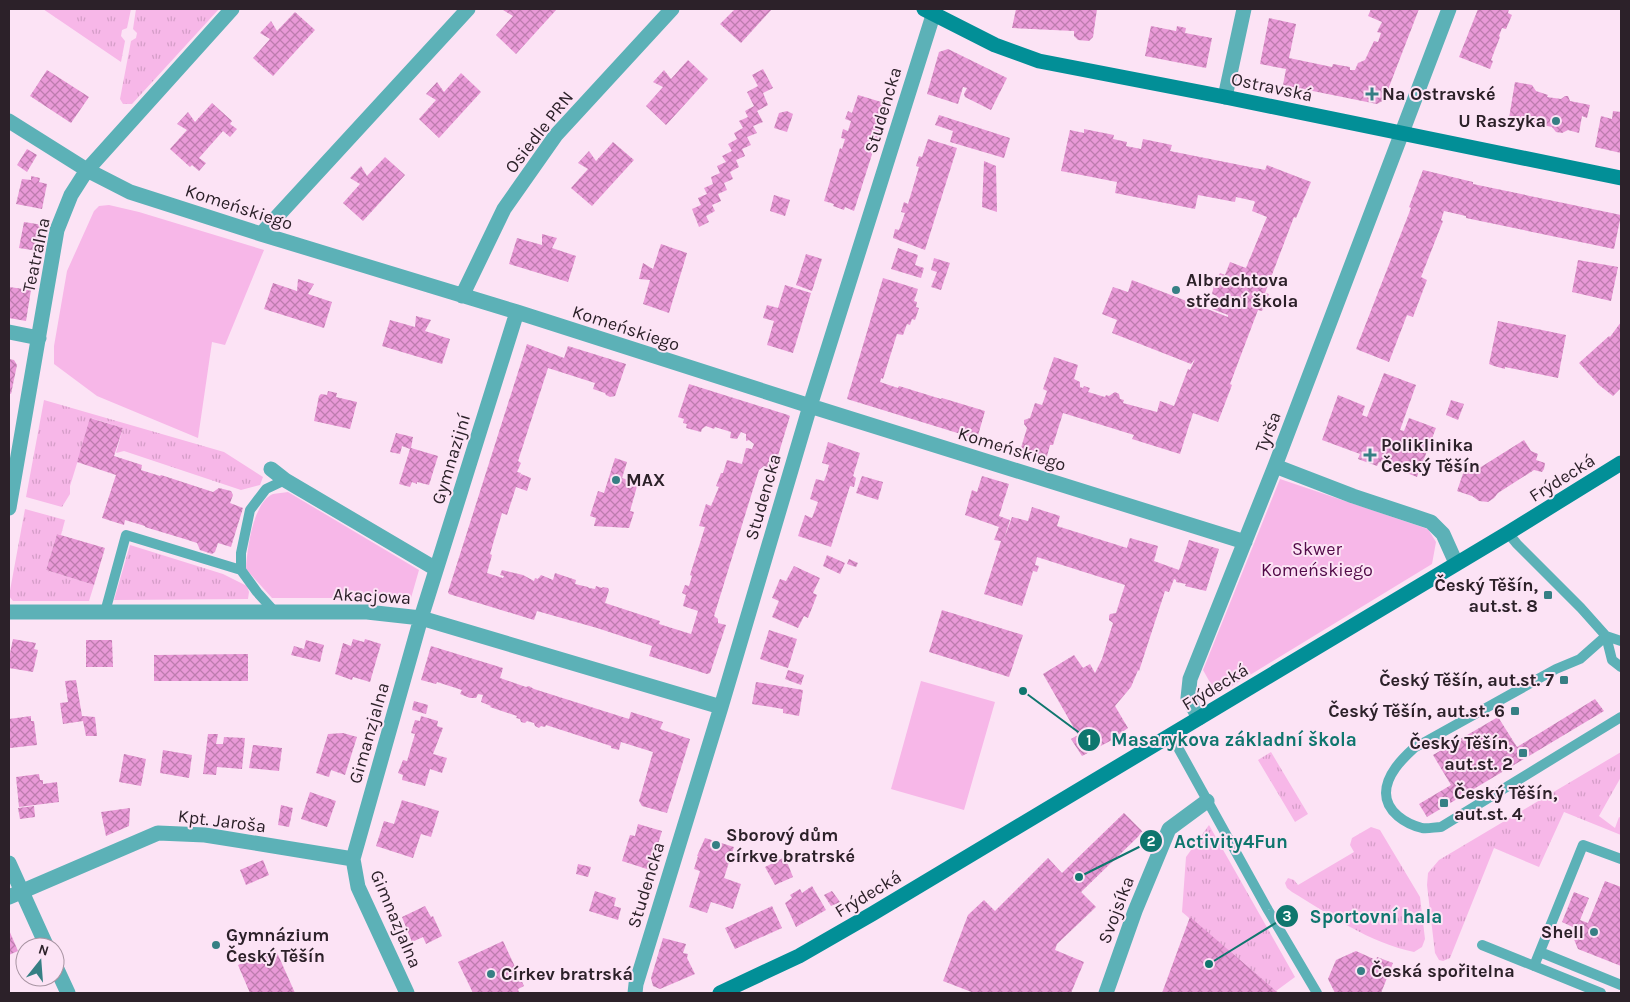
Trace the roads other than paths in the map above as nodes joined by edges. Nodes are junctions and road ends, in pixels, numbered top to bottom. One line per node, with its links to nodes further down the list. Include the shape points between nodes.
1 (232, 9): 10 (street, Teatralna)
2 (468, 9): 12 (street)
3 (672, 9): 13 (street, Osiedle PRN, via 556,135 504,210)
4 (1244, 9): 7 (street)
5 (1449, 9): 9 (street, Tyrša)
6 (931, 10): 7 (main road, Ostravská, via 995,45 1039,61); 17 (street, Studencka)
7 (1225, 97): 9 (main road, Ostravská)
8 (9, 121): 10 (street, Komeńskiego)
9 (1402, 134): 11 (main road, Ostravská); 19 (street, Tyrša)
10 (87, 170): 12 (street, Komeńskiego, via 130,192); 16 (street, Teatralna, via 71,195 57,230)
11 (1621, 178)
12 (261, 234): 13 (street, Komeńskiego)
13 (462, 296): 14 (street, Komeńskiego)
14 (517, 312): 17 (street, Komeńskiego); 26 (street, Gymnazijní)
15 (9, 332): 16 (street)
16 (39, 338): 22 (street, Teatralna)
17 (810, 406): 24 (street, Komeńskiego); 35 (street, Studencka)
18 (1621, 463): 23 (main road, Frýdecká)
19 (1275, 466): 24 (street, Tyrša); 25 (street, via 1431,522 1444,534)
20 (271, 470): 21 (street)
21 (285, 480): 26 (street); 27 (lane, via 266,489 250,510 241,553)
22 (9, 508)
23 (1508, 533): 25 (main road, Frýdecká); 32 (lane)
24 (1245, 542): 37 (street, Tyrša, via 1190,679 1188,698)
25 (1456, 563): 37 (main road, Frýdecká)
26 (436, 569): 31 (street, Gymnazijní)
27 (241, 570): 29 (lane, via 126,534); 30 (lane)
28 (9, 612): 29 (street, Akacjowa)
29 (105, 612): 30 (street, Akacjowa)
30 (275, 612): 31 (street, Akacjowa, via 367,612)
31 (421, 618): 35 (street, Akacjowa); 41 (street, Gimanzjalna)
32 (1606, 636): 33 (lane); 34 (lane, via 1612,660); 36 (lane, via 1580,659 1556,669 1414,748 1399,762 1389,781 1386,794 1391,809 1403,822 1424,829 1441,826)
33 (1621, 641)
34 (1621, 667)
35 (721, 707): 50 (street, Studencka)
36 (1621, 717)
37 (1199, 718): 38 (main road, Frýdecká)
38 (1171, 736): 39 (lane); 51 (main road, Frýdecká, via 799,956)
39 (1207, 801): 52 (street, Svojsíka, via 1169,829); 53 (lane)
40 (1621, 858): 46 (lane, via 1583,845)
41 (353, 859): 43 (street, Kpt. Jaroša, via 205,835 158,833); 49 (street, Gimnazjalna, via 358,888)
42 (9, 863): 43 (street)
43 (15, 894): 44 (street)
44 (41, 937)
45 (1482, 945): 47 (lane)
46 (1540, 952): 47 (lane); 48 (lane)
47 (1534, 966): 54 (lane)
48 (1621, 985)
49 (407, 993)
50 (635, 993)
51 (720, 993)
52 (1106, 993)
53 (1317, 993)
54 (1601, 993)

